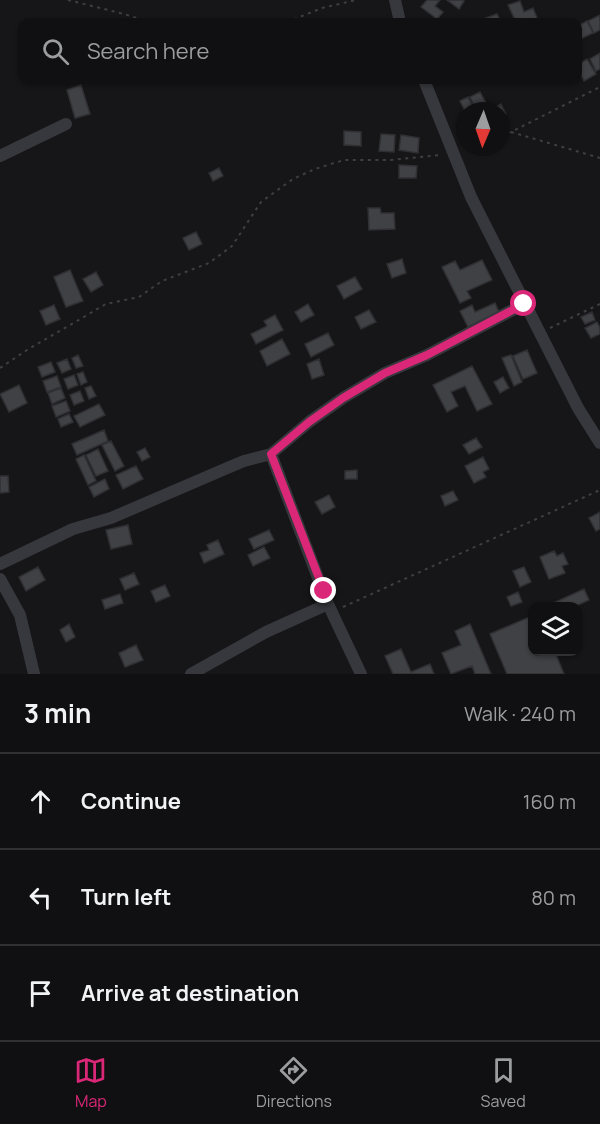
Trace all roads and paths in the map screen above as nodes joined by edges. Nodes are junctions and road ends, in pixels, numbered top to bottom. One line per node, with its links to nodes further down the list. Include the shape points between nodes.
1 (68, 0): 4 (path)
2 (356, 0): 5 (path)
3 (395, 0): 6 (street)
4 (136, 18)
5 (296, 18)
6 (399, 18)
7 (426, 84): 11 (street)
8 (600, 87): 10 (path)
9 (66, 124): 12 (street)
10 (511, 132): 13 (path)
11 (453, 154): 14 (street); 17 (path, via 344,160 293,179 261,202 232,246 209,263 162,281 139,297 106,304)
12 (0, 156)
13 (600, 158)
14 (524, 304): 16 (street); 19 (street, via 385,373 309,422)
15 (600, 304): 16 (path)
16 (540, 334): 18 (street)
17 (0, 368)
18 (600, 443)
19 (271, 454): 21 (street, via 244,461 111,518 73,529); 23 (street)
20 (600, 490): 23 (path)
21 (0, 564)
22 (0, 579): 24 (street, via 20,615)
23 (330, 609): 25 (street, via 267,632); 26 (street)
24 (34, 674)
25 (192, 674)
26 (361, 674)

